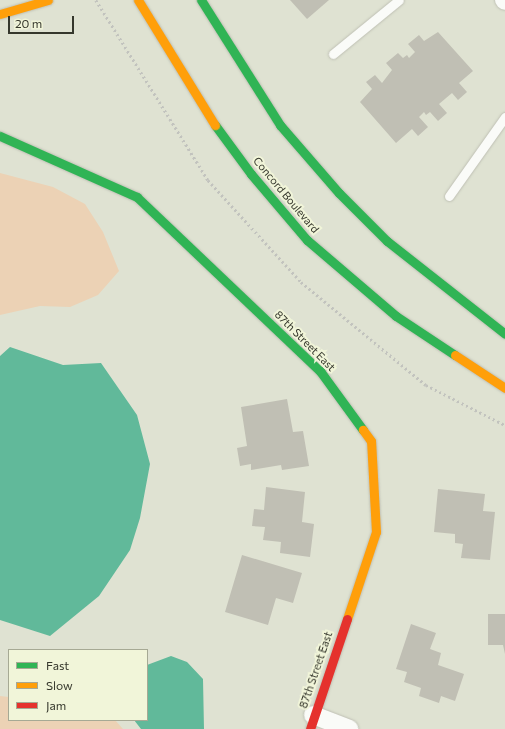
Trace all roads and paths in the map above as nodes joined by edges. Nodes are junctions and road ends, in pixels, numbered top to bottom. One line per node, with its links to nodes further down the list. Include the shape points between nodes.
1 (48, 0): 5 (main road)
2 (138, 0): 11 (main road, Concord Boulevard, via 198,102 251,174 307,240 396,316)
3 (201, 0): 10 (main road, via 280,125 340,193 387,241)
4 (399, 0): 6 (lane)
5 (0, 14)
6 (333, 54)
7 (505, 117): 9 (lane)
8 (0, 136): 12 (main road, 87th Street East, via 137,197 320,371 371,441 376,532)
9 (449, 196)
10 (505, 334)
11 (505, 388)
12 (312, 722): 13 (street)
13 (349, 729)

